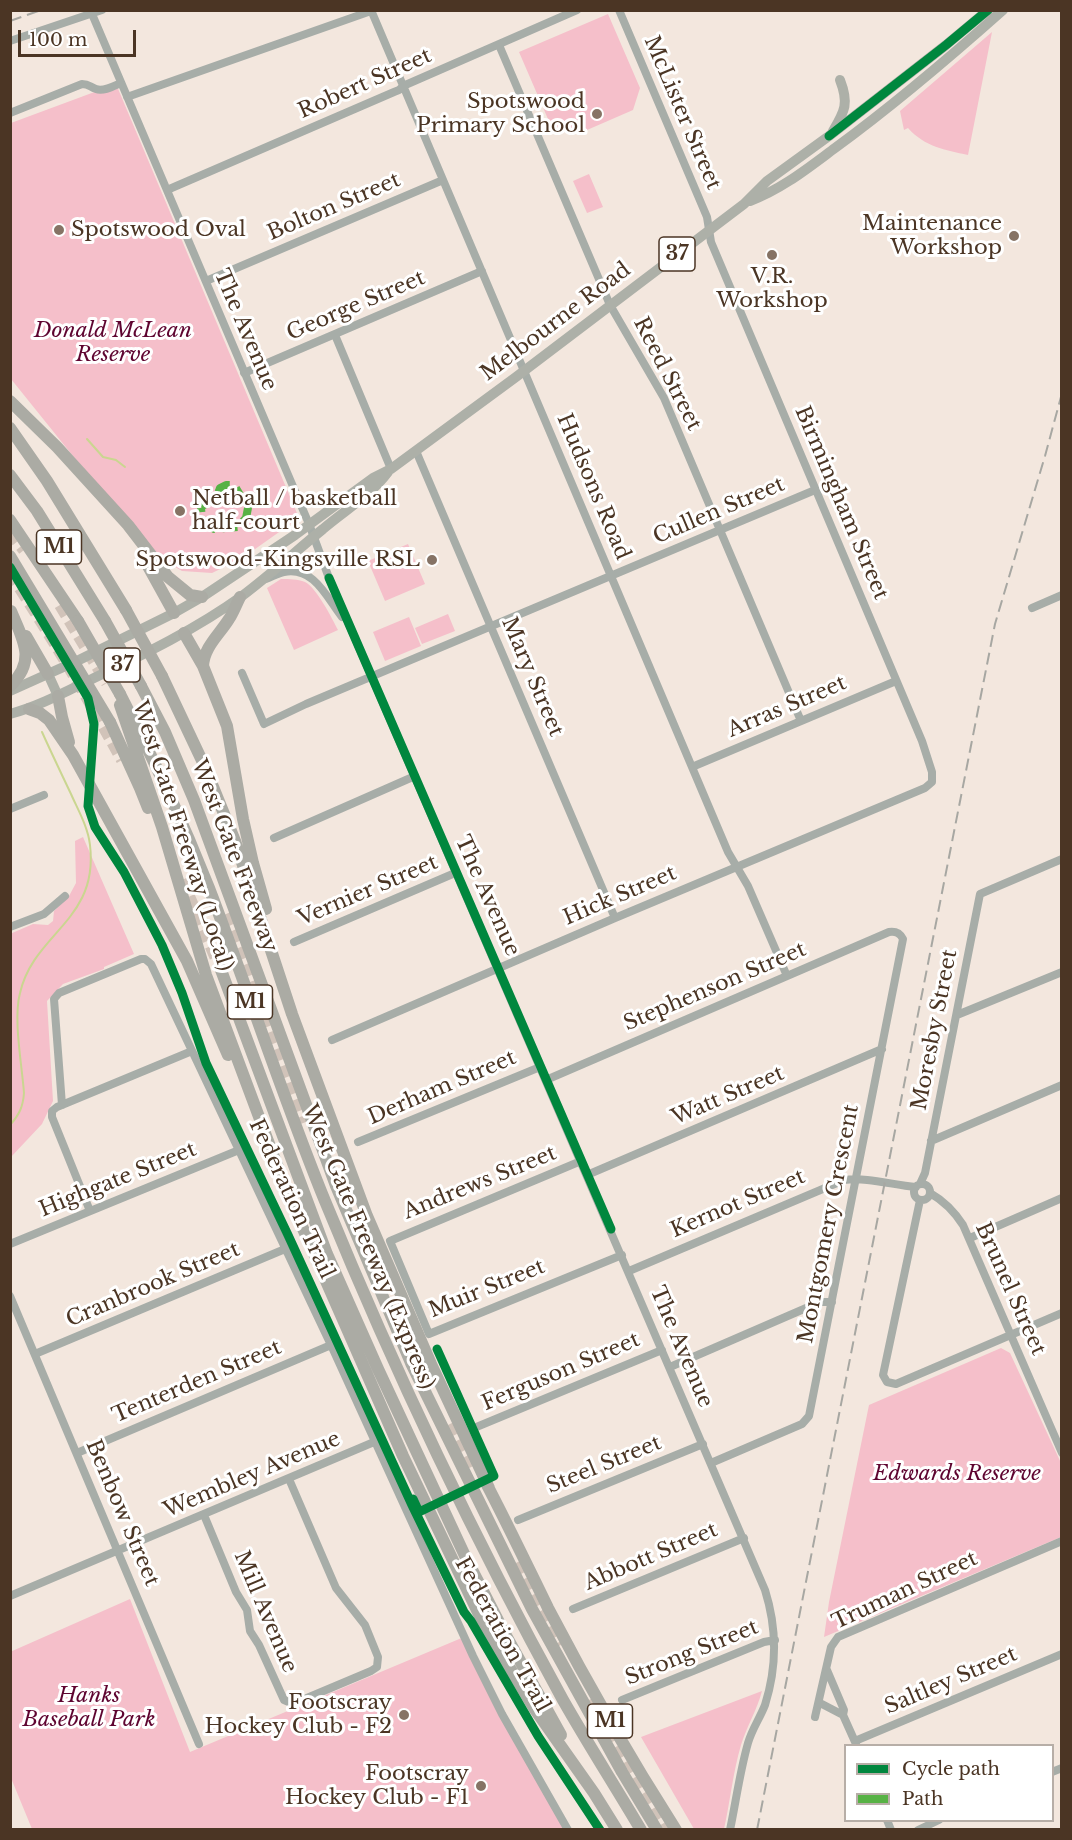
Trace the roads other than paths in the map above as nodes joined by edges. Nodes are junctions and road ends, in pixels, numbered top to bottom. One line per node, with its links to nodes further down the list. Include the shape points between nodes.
1 (102, 10): 7 (street)
2 (577, 10): 9 (street, Robert Street)
3 (619, 10): 19 (street, McLister Street)
4 (988, 10): 15 (main road, Melbourne Road / 37)
5 (1003, 10): 18 (main road, Melbourne Road / 37, via 850,137 771,193)
6 (371, 11): 12 (street, Hudsons Road); 13 (street)
7 (92, 14): 8 (street); 11 (street, The Avenue)
8 (10, 41)
9 (499, 45): 12 (street, Robert Street); 22 (street, Reed Street)
10 (840, 80): 15 (main road, via 846,103)
11 (121, 83): 13 (street, The Avenue); 14 (street, via 103,89 82,84)
12 (403, 86): 16 (street, Hudsons Road); 17 (street, Robert Street)
13 (127, 97): 17 (street, The Avenue)
14 (10, 112)
15 (829, 136): 18 (main road, Melbourne Road / 37)
16 (443, 180): 20 (street, Hudsons Road); 21 (street, Bolton Street)
17 (166, 190): 21 (street, The Avenue)
18 (744, 204): 19 (main road, Melbourne Road / 37)
19 (709, 230): 22 (main road, Melbourne Road / 37); 31 (street, Birmingham Street)
20 (482, 271): 23 (street, George Street); 24 (street, Hudsons Road)
21 (206, 281): 25 (street, The Avenue)
22 (610, 305): 24 (main road, Melbourne Road / 37); 35 (street, Reed Street, via 664,398)
23 (335, 335): 25 (street, George Street); 29 (street)
24 (524, 371): 28 (main road, Melbourne Road / 37); 38 (street, Hudsons Road)
25 (244, 373): 34 (street, The Avenue)
26 (10, 400): 32 (highway)
27 (10, 428): 87 (highway, M1, bridge, via 126,610 205,767 235,841)
28 (416, 452): 29 (main road, Melbourne Road / 37); 47 (street, Mary Street)
29 (391, 469): 34 (main road, Melbourne Road / 37); 36 (main road, Melbourne Road / 37, via 378,486)
30 (10, 475): 105 (highway, West Gate Freeway / M1, bridge, via 105,621 165,732)
31 (815, 490): 35 (street, Cullen Street); 53 (street, Birmingham Street)
32 (111, 508): 41 (highway, via 168,577 190,595); 45 (highway)
33 (10, 520): 55 (highway, West Gate Freeway (Local) / M1, bridge, via 78,621)
34 (309, 524): 36 (street, The Avenue); 41 (main road, Melbourne Road / 37)
35 (720, 530): 38 (street, Cullen Street); 59 (street, Reed Street)
36 (313, 537): 39 (main road, Melbourne Road / 37); 46 (street, The Avenue)
37 (10, 556): 71 (highway, bridge, via 110,722 140,788)
38 (611, 576): 47 (street, Cullen Street); 61 (street, Hudsons Road)
39 (262, 581): 42 (main road, Melbourne Road / 37); 46 (street, The Avenue, via 285,572 310,577)
40 (1062, 595): 43 (street)
41 (202, 597): 45 (main road, Melbourne Road / 37)
42 (240, 597): 48 (main road, Melbourne Road / 37); 49 (highway, via 207,649)
43 (1032, 608)
44 (11, 610): 51 (highway); 54 (highway, via 26,654 24,671)
45 (174, 614): 48 (main road); 51 (main road, Melbourne Road / 37)
46 (350, 626): 52 (street, The Avenue)
47 (491, 627): 52 (street, Cullen Street); 72 (street, Mary Street)
48 (184, 633): 49 (highway); 56 (main road, 37)
49 (203, 666): 87 (highway, via 227,726 253,863)
50 (242, 673): 52 (street, Cullen Street, via 264,724)
51 (48, 674): 54 (main road, 37); 56 (main road)
52 (372, 677): 62 (street, The Avenue)
53 (896, 681): 59 (street, Arras Street); 63 (street, Birmingham Street, via 929,758 932,782)
54 (10, 689)
55 (118, 694): 71 (highway, West Gate Freeway (Local) / M1); 144 (highway, West Gate Freeway (Express) / M1, via 155,761 207,885 292,1118 401,1378 530,1638)
56 (58, 696): 57 (main road, 37); 60 (highway)
57 (29, 709): 58 (main road, 37); 60 (highway, via 49,720)
58 (10, 714)
59 (801, 721): 61 (street, Arras Street)
60 (73, 754): 92 (highway, via 187,961)
61 (692, 767): 68 (street, Hudsons Road)
62 (415, 776): 66 (street); 69 (street, The Avenue)
63 (925, 788): 68 (street, Hick Street)
64 (44, 795): 65 (street)
65 (10, 809)
66 (274, 838)
67 (1062, 859): 80 (street, Moresby Street, via 980,894)
68 (737, 867): 72 (street, Hick Street); 79 (street, Hudsons Road)
69 (456, 873): 75 (street, Vernier Street); 76 (street, The Avenue)
70 (65, 896): 73 (street, via 44,914)
71 (188, 916): 92 (highway, West Gate Freeway (Local) / M1)
72 (615, 918): 76 (street, Hick Street)
73 (10, 927)
74 (899, 933): 79 (street, Stephenson Street, via 890,932); 82 (street, Montgomery Crescent, via 902,949)
75 (294, 942)
76 (499, 968): 81 (street, Hick Street); 84 (street, The Avenue)
77 (221, 970): 140 (highway, via 327,1254 378,1369 466,1558)
78 (1062, 972): 80 (street)
79 (786, 976): 85 (street, Stephenson Street)
80 (957, 1015): 89 (street, Moresby Street)
81 (332, 1040)
82 (882, 1049): 94 (street, Watt Street); 95 (street, Montgomery Crescent)
83 (192, 1051): 88 (street); 88 (street, via 151,964 141,959 56,995 53,1002); 91 (street)
84 (540, 1067): 85 (street, The Avenue); 90 (street, Derham Street)
85 (546, 1080): 93 (street, The Avenue)
86 (1062, 1085): 89 (street)
87 (320, 1090): 123 (highway, M1, via 400,1294)
88 (58, 1107): 98 (street, via 52,1111 52,1117)
89 (931, 1141): 96 (street, Moresby Street)
90 (358, 1142)
91 (239, 1150): 98 (street, Highgate Street); 102 (street)
92 (274, 1157): 140 (highway, West Gate Freeway (Local) / M1, via 403,1456 484,1625 534,1708)
93 (581, 1161): 94 (street, The Avenue); 100 (street, Andrews Street)
94 (587, 1175): 103 (street, The Avenue)
95 (857, 1178): 96 (street, Kernot Street); 104 (street, Kernot Street, via 834,1183); 107 (street, Montgomery Crescent)
96 (921, 1192): 99 (street, Brunel Street, via 950,1208); 109 (street, Moresby Street, via 884,1375 887,1382 896,1383)
97 (1062, 1198): 99 (street)
98 (90, 1211): 101 (street, Highgate Street)
99 (970, 1238): 109 (street, Brunel Street)
100 (393, 1239): 103 (street, Muir Street, via 390,1241 429,1334)
101 (10, 1244)
102 (285, 1249): 110 (street); 112 (street, Cranbrook Street)
103 (622, 1255): 104 (street, The Avenue)
104 (628, 1271): 111 (street, The Avenue)
105 (373, 1275): 123 (highway, M1, via 405,1326); 145 (highway, West Gate Freeway (Express) / M1, via 411,1363 518,1581 578,1695)
106 (10, 1296): 112 (street, Benbow Street)
107 (832, 1302): 113 (street, via 820,1302); 121 (street, Montgomery Crescent, via 807,1421)
108 (1062, 1313): 109 (street)
109 (1011, 1335): 116 (street, Brunel Street)
110 (331, 1345): 117 (street); 119 (street, Tenterden Street)
111 (662, 1350): 113 (street, The Avenue); 115 (street, Ferguson Street)
112 (35, 1354): 119 (street, Benbow Street)
113 (670, 1367): 118 (street, The Avenue)
114 (1062, 1427): 116 (street)
115 (474, 1428)
116 (1052, 1431): 120 (street, Brunel Street)
117 (374, 1442): 122 (street, Wembley Avenue); 142 (street, via 465,1640)
118 (702, 1444): 121 (street, The Avenue); 125 (street, Steel Street)
119 (77, 1453): 128 (street, Benbow Street)
120 (1062, 1453)
121 (711, 1463): 126 (street, The Avenue)
122 (289, 1479): 124 (street, Wembley Avenue); 124 (street, Mill Avenue, via 336,1588 365,1625 378,1657 377,1666 371,1671 295,1703 284,1700 250,1630 247,1610)
123 (489, 1488): 146 (highway, M1, via 590,1686)
124 (204, 1515): 128 (street, Wembley Avenue)
125 (518, 1520)
126 (744, 1538): 130 (street, Abbott Street); 131 (street, The Avenue, via 771,1607)
127 (1062, 1540): 133 (street, Truman Street, via 838,1637 831,1647)
128 (119, 1551): 129 (street, Wembley Avenue); 139 (street, Benbow Street)
129 (10, 1596)
130 (573, 1609)
131 (775, 1640): 134 (street, Strong Street); 147 (street, The Avenue, via 765,1704 748,1743)
132 (1062, 1654): 138 (street, Saltley Street)
133 (827, 1670): 135 (street, Truman Street); 136 (street)
134 (622, 1700)
135 (820, 1702): 136 (street); 137 (street, Truman Street)
136 (843, 1715): 138 (street)
137 (815, 1717)
138 (856, 1743)
139 (200, 1744)
140 (594, 1793): 143 (highway, West Gate Freeway (Local) / M1)
141 (937, 1822): 148 (street)
142 (568, 1830)
143 (617, 1830)
144 (641, 1830)
145 (657, 1830)
146 (676, 1830)
147 (730, 1830)
148 (918, 1830)

